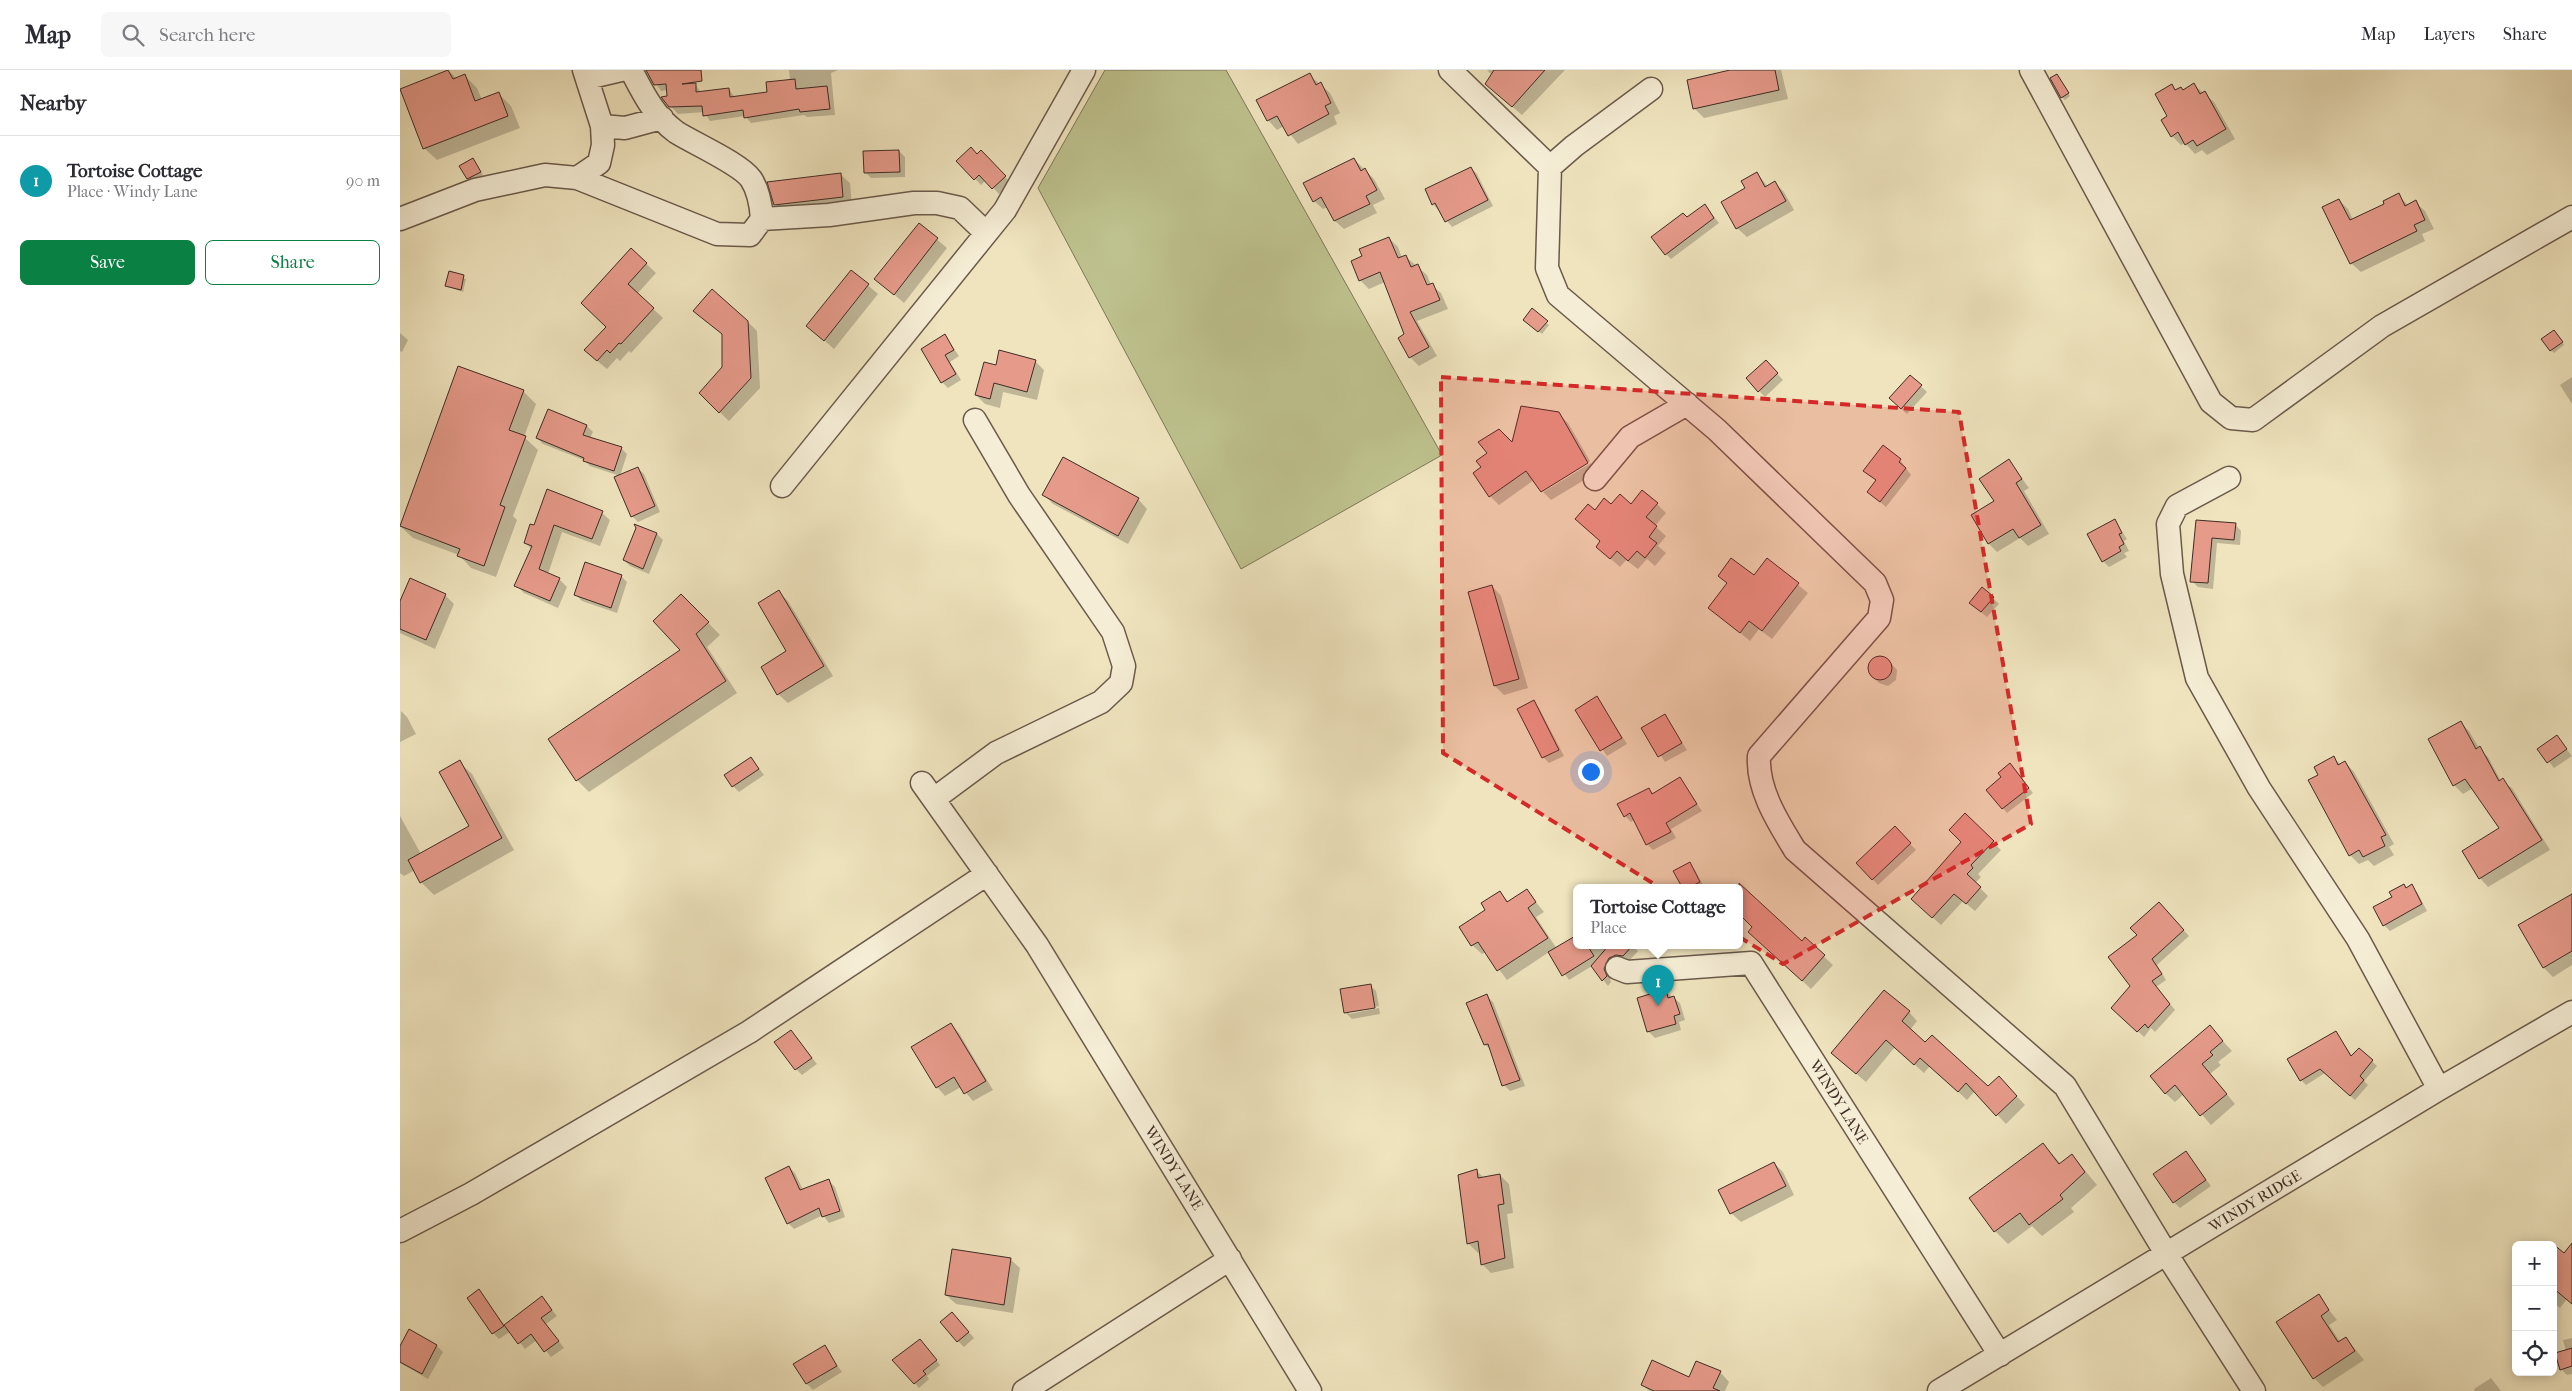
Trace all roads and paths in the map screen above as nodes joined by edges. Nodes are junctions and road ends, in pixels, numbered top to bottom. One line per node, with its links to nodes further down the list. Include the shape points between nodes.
1 (621, 70): 6 (street)
2 (631, 70): 8 (street, via 652,108)
3 (1084, 70): 15 (street, via 1005,210)
4 (1450, 70): 10 (street)
5 (2032, 70): 12 (street, via 2211,402 2231,418 2253,420 2382,326)
6 (586, 74): 9 (street)
7 (1651, 89): 10 (street, via 1574,146)
8 (662, 118): 9 (street, via 625,128); 14 (street, via 676,131 750,177 760,198)
9 (602, 126): 11 (street, via 603,145 599,163)
10 (1550, 168): 16 (street, via 1547,268 1558,295)
11 (577, 178): 13 (street, via 544,175 475,190); 14 (street, via 717,234 750,235)
12 (2572, 217)
13 (400, 219)
14 (762, 219): 15 (street, via 937,202 960,208)
15 (986, 233): 20 (street)
16 (1687, 404): 19 (street, via 1630,438); 26 (street, via 1718,430 1875,583 1882,600 1879,618 1759,756 1758,772 1777,820 1795,850 2065,1086)
17 (975, 420): 21 (street, WINDY LANE, via 1019,495 1113,632 1124,666 1121,684 1101,702 996,753 928,791)
18 (2229, 478): 24 (street, via 2177,506 2168,524 2172,574 2196,678 2259,788 2358,939)
19 (1595, 479)
20 (782, 486)
21 (987, 874): 25 (street, via 748,1032 472,1194); 27 (street, WINDY LANE, via 1037,945)
22 (1617, 968): 28 (street, WINDY LANE, via 1627,972 1751,963)
23 (2572, 1012): 24 (street, WINDY RIDGE)
24 (2439, 1089): 26 (street, WINDY RIDGE)
25 (400, 1231)
26 (2167, 1255): 28 (street, WINDY RIDGE); 32 (street)
27 (1230, 1259): 29 (street); 30 (street, WINDY LANE)
28 (2000, 1355): 31 (street, WINDY RIDGE)
29 (1024, 1391)
30 (1310, 1391)
31 (1939, 1391)
32 (2254, 1391)

